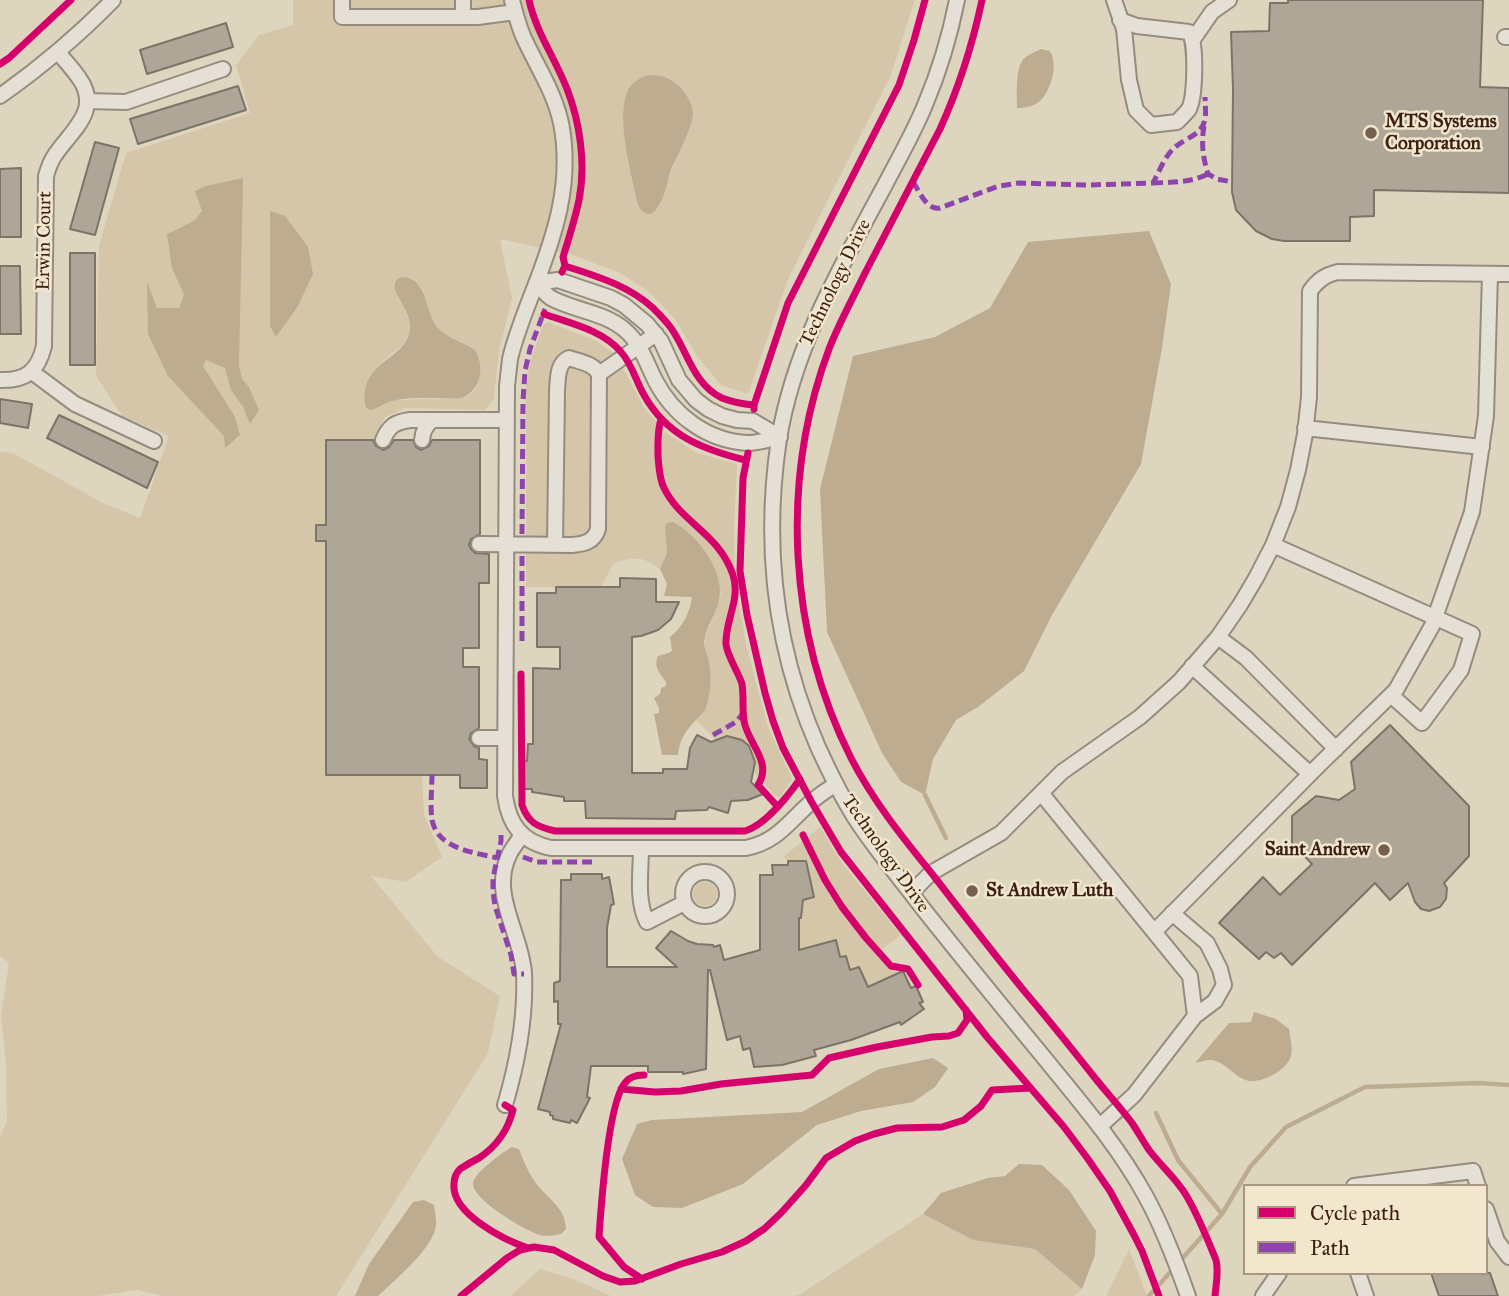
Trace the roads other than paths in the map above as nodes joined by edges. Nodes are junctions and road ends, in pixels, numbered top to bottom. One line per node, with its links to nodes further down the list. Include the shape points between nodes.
1 (113, 0): 11 (street)
2 (342, 0): 8 (street, via 342,17)
3 (463, 0): 8 (street)
4 (957, 0): 26 (street, Technology Drive, via 925,106 810,330)
5 (1114, 0): 9 (street)
6 (1230, 0): 10 (street, via 1212,12)
7 (514, 6): 8 (street); 17 (street, via 522,34 554,100 564,144 561,210)
8 (463, 17)
9 (1121, 20): 10 (street, via 1189,32); 10 (street, via 1136,110 1151,125 1177,122 1190,108)
10 (1194, 38)
11 (58, 52): 13 (street); 14 (street, via 79,78)
12 (223, 69): 14 (street, via 126,102)
13 (0, 96)
14 (87, 101): 20 (street, Erwin Court, via 86,113 52,159 46,176 44,346)
15 (1490, 274): 16 (street); 25 (street, via 1338,272 1317,282 1310,291); 30 (street)
16 (1509, 274)
17 (537, 283): 18 (street, via 558,280 611,298); 19 (street, via 550,298 617,325); 24 (street, via 510,358)
18 (656, 334): 19 (street); 26 (street, via 679,380 696,400 722,416 753,421)
19 (639, 347): 21 (street); 26 (street, via 666,398 698,427 750,443)
20 (32, 372): 22 (street, via 19,379); 29 (street, via 75,404)
21 (599, 374): 33 (street, via 597,530 592,540 583,544); 33 (street, via 596,368 569,358 559,372)
22 (0, 380)
23 (432, 420): 24 (street); 27 (street, via 400,422 387,430); 28 (street)
24 (506, 420): 32 (street)
25 (1305, 428): 30 (street); 34 (street, via 1288,507)
26 (780, 437): 43 (street, Technology Drive, via 772,549 777,606 804,715)
27 (383, 440)
28 (422, 440)
29 (154, 441)
30 (1482, 447): 35 (street, via 1472,512)
31 (480, 544): 32 (street)
32 (506, 544): 33 (street); 40 (street)
33 (555, 545)
34 (1273, 545): 35 (street); 36 (street)
35 (1435, 617): 38 (street); 38 (street, via 1472,634 1461,670 1422,723)
36 (1218, 637): 37 (street); 41 (street, via 1246,658)
37 (1192, 666): 42 (street); 44 (street, via 1140,717 1062,772)
38 (1391, 695): 41 (street)
39 (479, 738): 40 (street)
40 (505, 738): 45 (street, via 507,809)
41 (1336, 749): 42 (street)
42 (1310, 774): 51 (street)
43 (836, 784): 47 (street, via 768,841 746,848); 49 (street, Technology Drive)
44 (1041, 793): 49 (street, via 1000,833 931,873); 52 (street)
45 (522, 835): 46 (street, via 551,848); 54 (street, via 510,853 502,887 519,945 524,992 518,1057)
46 (640, 848): 47 (street); 50 (street, via 640,901 647,922)
47 (693, 848): 48 (street)
48 (697, 874): 50 (street, via 684,886); 50 (street, via 708,872 722,880 726,901 717,913 704,916)
49 (911, 893): 55 (street, Technology Drive)
50 (684, 903)
51 (1172, 914): 52 (street); 53 (street, via 1207,943 1224,985 1215,1001)
52 (1154, 932): 53 (street, via 1190,976)
53 (1195, 1016): 55 (street, via 1133,1095)
54 (505, 1105)
55 (1100, 1126): 62 (street, Technology Drive, via 1146,1196)
56 (1370, 1184): 57 (street, via 1473,1171)
57 (1477, 1184)
58 (1488, 1215): 59 (street, via 1497,1241)
59 (1509, 1257)
60 (1278, 1275): 63 (street)
61 (1359, 1275): 64 (street)
62 (1188, 1296)
63 (1263, 1296)
64 (1366, 1296)

